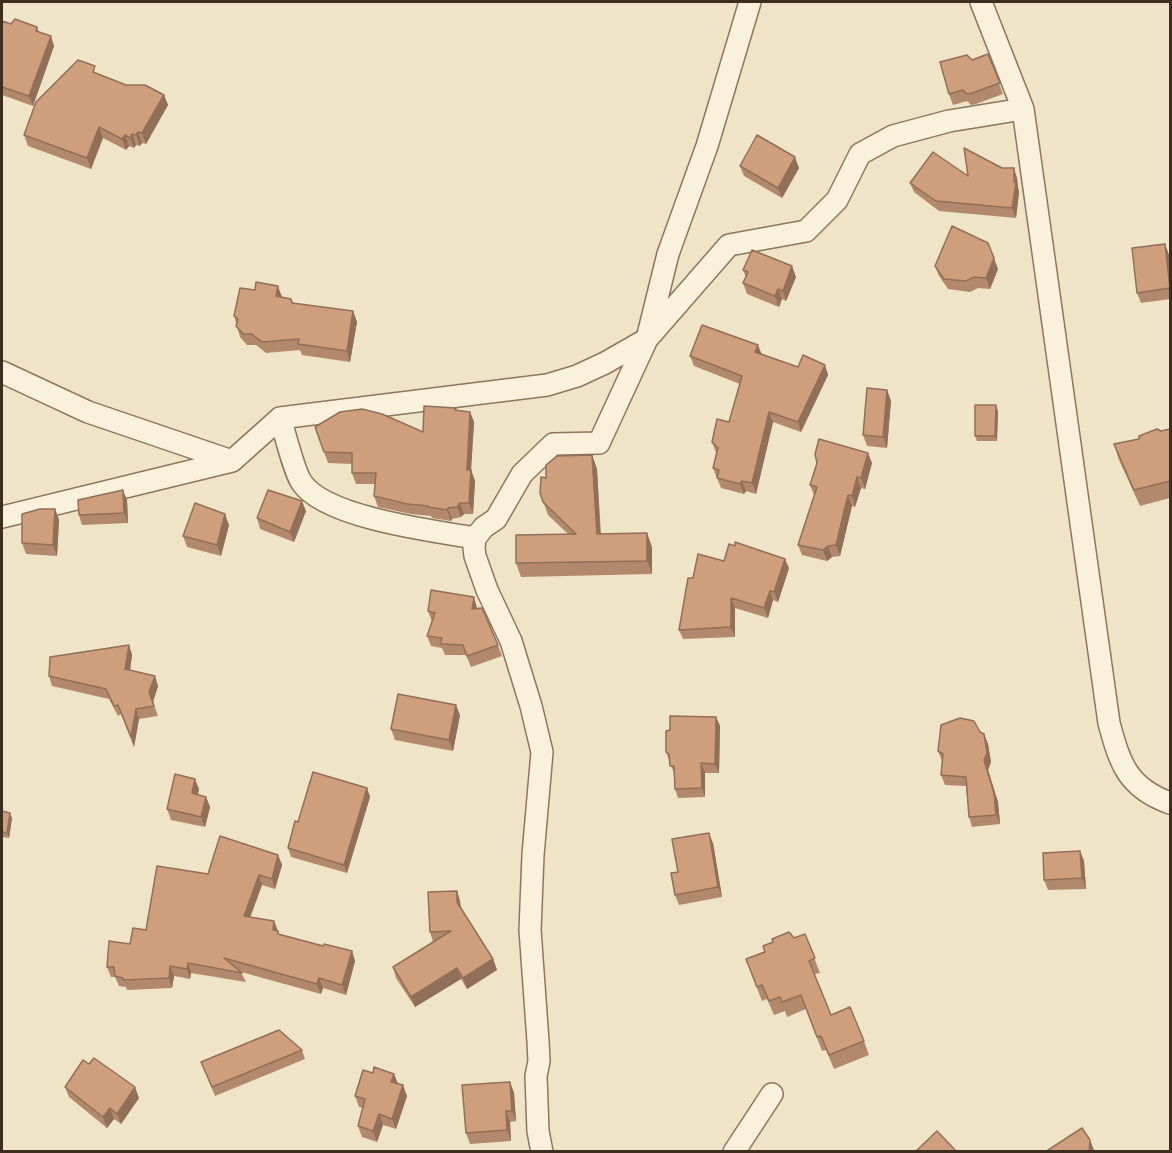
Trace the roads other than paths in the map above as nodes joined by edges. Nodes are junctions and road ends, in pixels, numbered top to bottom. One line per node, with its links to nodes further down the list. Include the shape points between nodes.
1 (750, 2): 4 (street, via 707,146 668,254)
2 (981, 2): 3 (street)
3 (1023, 109): 4 (street, via 949,121 893,136 860,154 837,200 806,231 729,245); 10 (street, via 1109,723 1119,759 1137,786)
4 (647, 339): 6 (street, via 577,376 547,385); 9 (street, via 599,443 553,444 522,474 496,519)
5 (2, 372): 7 (street, via 88,412)
6 (280, 418): 7 (street); 9 (street, via 300,482 309,492 355,513)
7 (232, 461): 8 (street)
8 (2, 517)
9 (475, 538): 12 (street, via 475,556 511,641 542,752 530,930)
10 (1170, 803)
11 (771, 1094): 13 (street)
12 (542, 1152)
13 (734, 1152)

